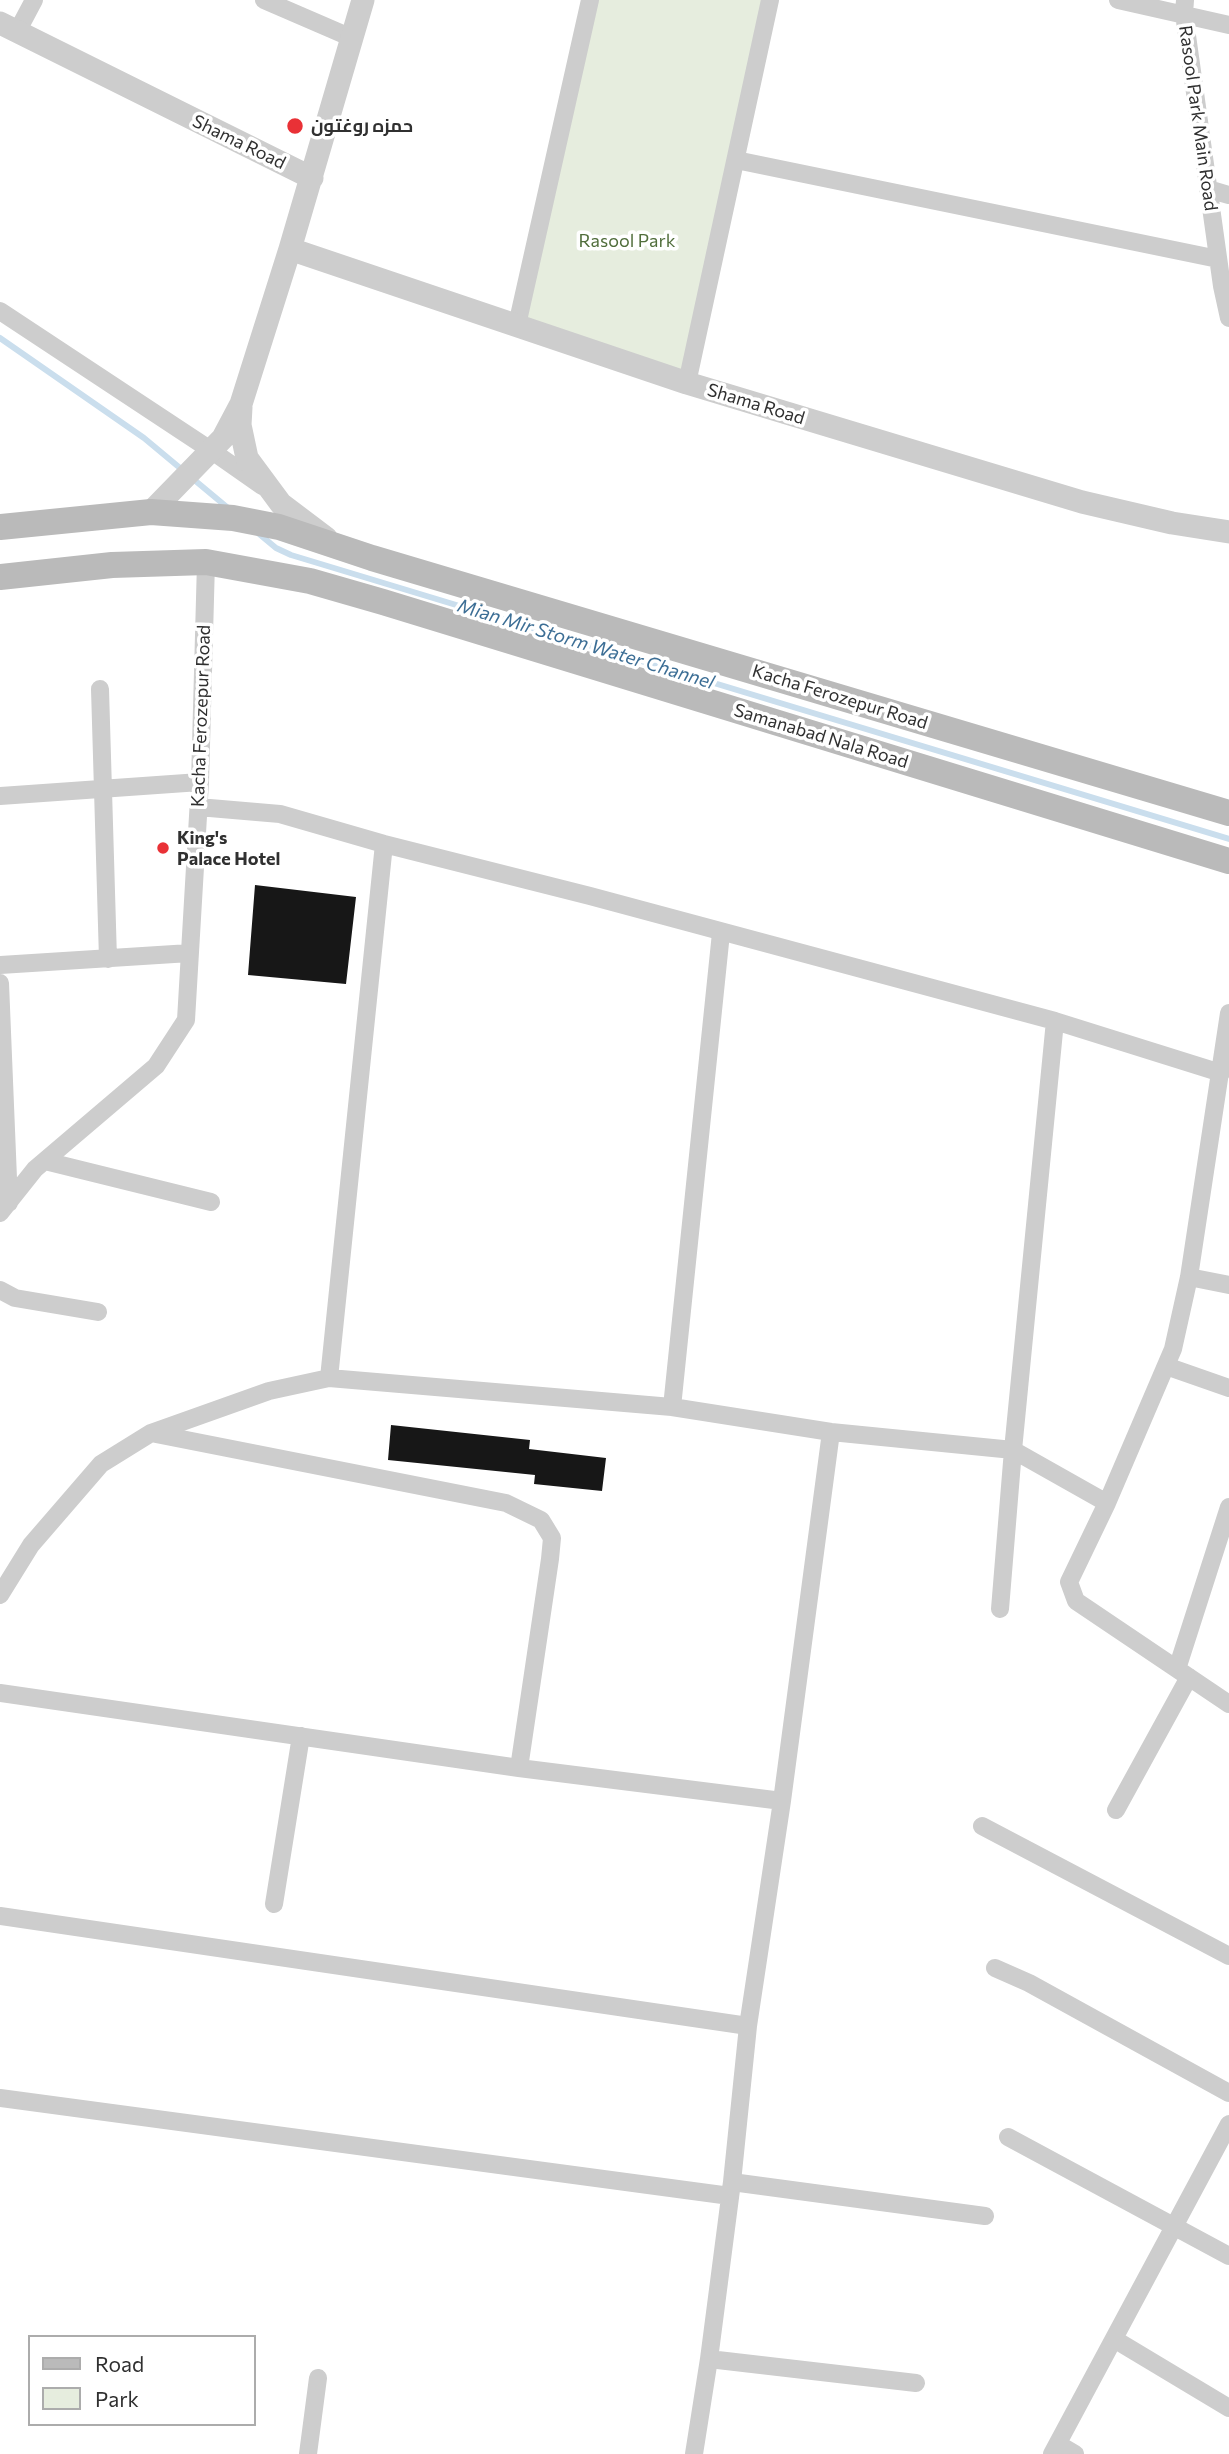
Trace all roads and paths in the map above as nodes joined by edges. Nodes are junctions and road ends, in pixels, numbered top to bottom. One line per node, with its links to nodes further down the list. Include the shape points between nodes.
1 (34, 0): 9 (street)
2 (264, 0): 10 (street)
3 (363, 0): 10 (street)
4 (590, 0): 19 (street)
5 (771, 0): 11 (street)
6 (1118, 0): 7 (street)
7 (1184, 7): 8 (street); 13 (street, Rasool Park Main Road)
8 (1229, 25)
9 (8, 28): 12 (street, Shama Road)
10 (352, 38): 12 (street)
11 (736, 160): 16 (street); 20 (street)
12 (312, 178): 15 (street)
13 (1208, 190): 14 (street); 16 (street, Rasool Park Main Road)
14 (1229, 195)
15 (290, 249): 19 (street, Shama Road); 21 (street)
16 (1218, 259): 18 (street, Rasool Park Main Road)
17 (0, 311): 22 (street)
18 (1229, 318)
19 (517, 325): 20 (street, Shama Road)
20 (687, 383): 26 (street, Shama Road, via 1082,502)
21 (241, 404): 22 (street); 23 (street, via 247,458)
22 (212, 450): 23 (street); 24 (street)
23 (271, 492): 27 (street)
24 (151, 512): 25 (main road, Kacha Ferozepur Road); 27 (main road, Kacha Ferozepur Road, via 233,518)
25 (0, 527)
26 (1229, 532)
27 (336, 546): 35 (main road, Kacha Ferozepur Road)
28 (206, 562): 29 (main road, Samanabad Nala Road, via 112,565); 31 (street, Kacha Ferozepur Road); 37 (main road, Samanabad Nala Road, via 310,581 383,602)
29 (0, 577)
30 (100, 689): 32 (street)
31 (200, 782): 32 (street); 34 (street, Kacha Ferozepur Road)
32 (101, 789): 33 (street); 40 (street)
33 (0, 796)
34 (198, 807): 36 (street, via 280,814); 39 (street, Kacha Ferozepur Road)
35 (1229, 813)
36 (384, 844): 38 (street); 54 (street)
37 (1229, 861)
38 (721, 933): 44 (street); 56 (street)
39 (190, 954): 40 (street); 46 (street, Kacha Ferozepur Road, via 186,1020 156,1066)
40 (108, 959): 41 (street)
41 (0, 965)
42 (0, 983): 48 (street)
43 (1229, 1013): 45 (street)
44 (1055, 1021): 45 (street); 59 (street)
45 (1221, 1073): 49 (street)
46 (44, 1161): 47 (street); 48 (street, Kacha Ferozepur Road)
47 (211, 1202)
48 (4, 1208)
49 (1189, 1277): 50 (street); 53 (street)
50 (1229, 1285)
51 (0, 1290): 52 (street, via 15,1298)
52 (98, 1312)
53 (1166, 1366): 55 (street); 60 (street)
54 (329, 1378): 56 (street); 58 (street, via 269,1391)
55 (1229, 1388)
56 (672, 1407): 57 (street)
57 (831, 1432): 59 (street); 69 (street)
58 (151, 1433): 62 (street, via 101,1464 31,1545); 68 (street, via 506,1503 541,1520 552,1538)
59 (1013, 1450): 60 (street); 63 (street)
60 (1107, 1503): 64 (street, via 1069,1582 1076,1601)
61 (1229, 1507): 64 (street)
62 (0, 1595)
63 (1000, 1609)
64 (1183, 1673): 66 (street); 70 (street)
65 (0, 1693): 67 (street)
66 (1229, 1704)
67 (301, 1736): 68 (street); 72 (street)
68 (519, 1768): 69 (street)
69 (782, 1801): 76 (street)
70 (1116, 1810)
71 (982, 1826): 74 (street)
72 (274, 1904)
73 (0, 1916): 76 (street)
74 (1229, 1956)
75 (995, 1968): 77 (street)
76 (748, 2026): 81 (street)
77 (1229, 2093)
78 (0, 2098): 81 (street)
79 (1229, 2124): 83 (street)
80 (1008, 2137): 83 (street)
81 (731, 2189): 82 (street); 86 (street)
82 (985, 2216)
83 (1174, 2227): 84 (street); 85 (street)
84 (1229, 2256)
85 (1114, 2339): 89 (street); 90 (street)
86 (709, 2359): 88 (street); 92 (street)
87 (318, 2378): 91 (street)
88 (916, 2383)
89 (1229, 2408)
90 (1055, 2449): 93 (street)
91 (308, 2454)
92 (694, 2454)
93 (1075, 2454)

